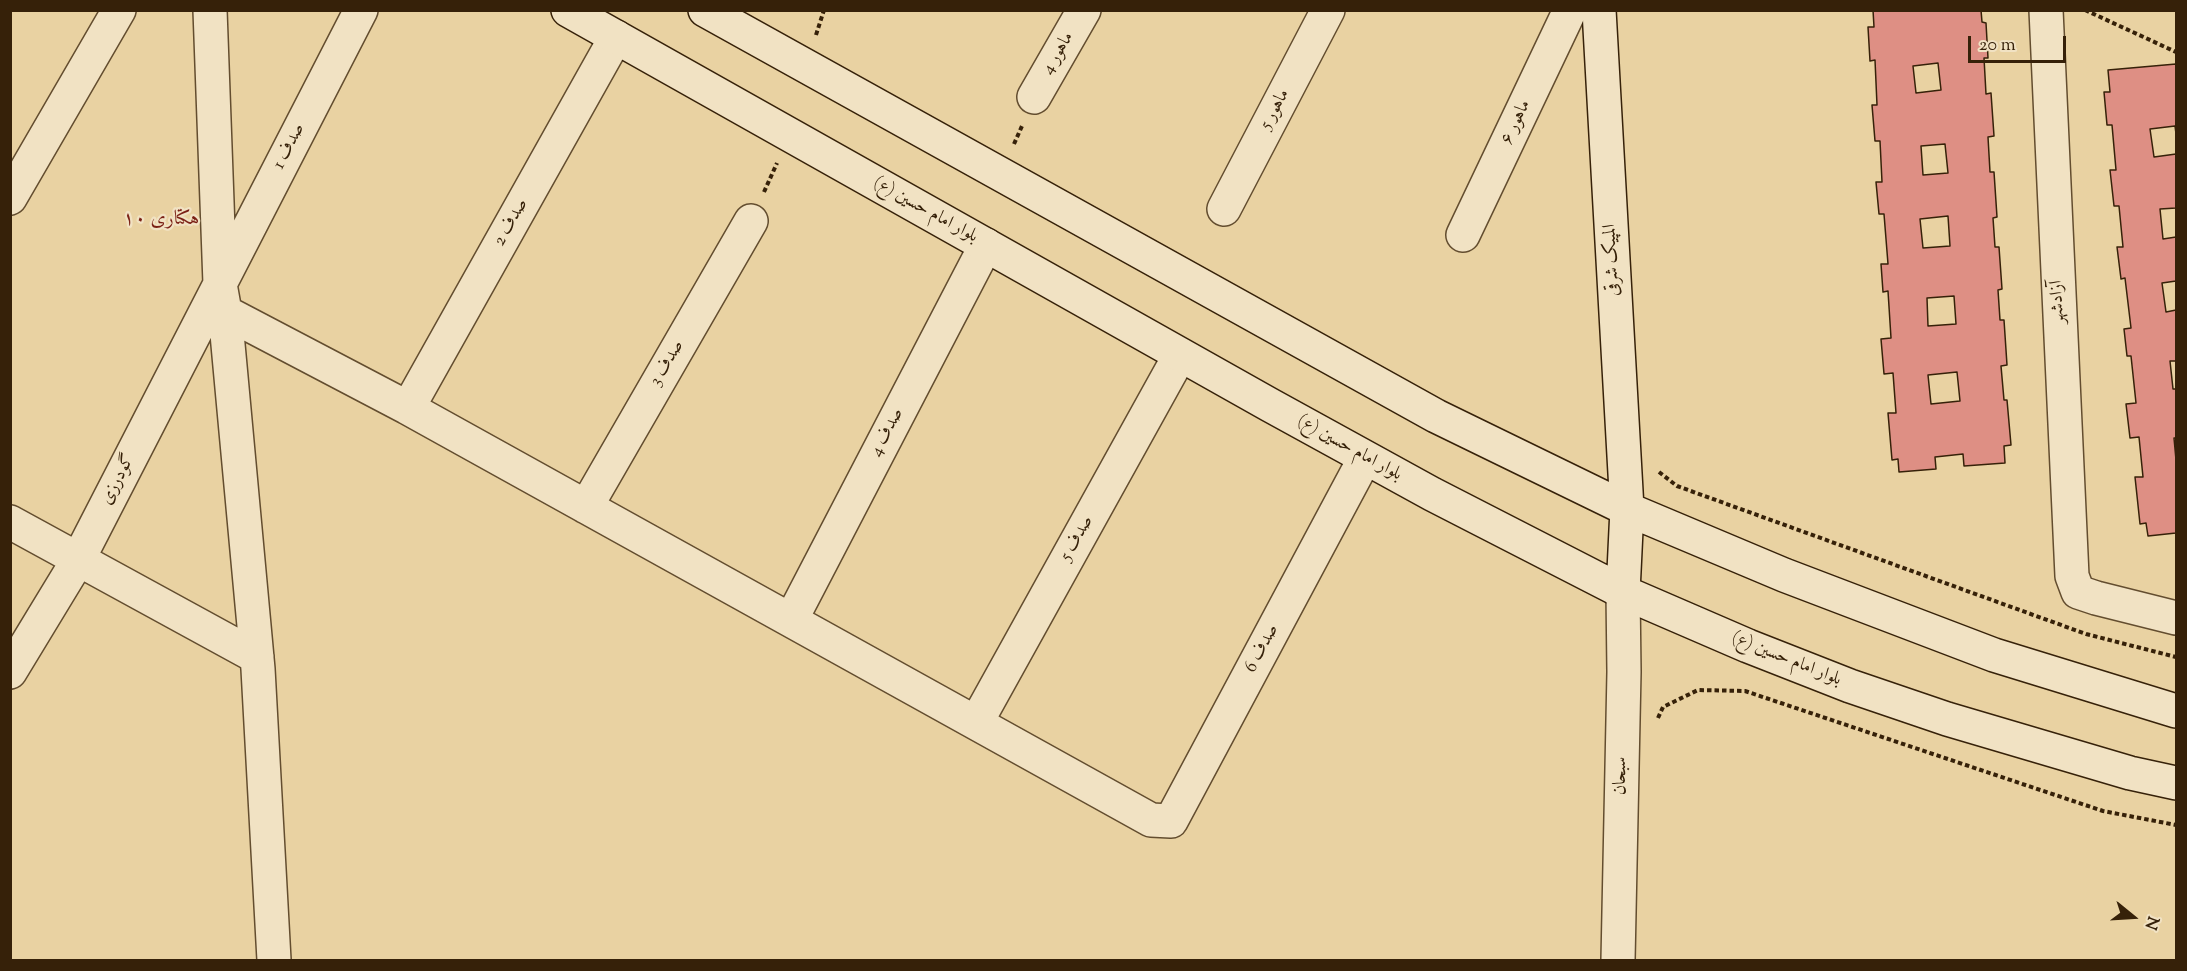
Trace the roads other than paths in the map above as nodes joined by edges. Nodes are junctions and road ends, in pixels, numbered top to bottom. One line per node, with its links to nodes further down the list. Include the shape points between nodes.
1 (119, 10): 13 (street)
2 (210, 10): 18 (street)
3 (361, 10): 18 (street, صدف 1)
4 (568, 10): 11 (street, بلوار امام حسین (ع))
5 (705, 10): 23 (street, via 1436,416)
6 (1084, 10): 12 (street, ماهور 4)
7 (1328, 10): 14 (street, ماهور 5)
8 (1570, 10): 16 (street, ماهور ۶)
9 (1599, 10): 23 (street, المپیک شرقی)
10 (2046, 10): 27 (street, آزادشهر, via 2072,576 2078,591)
11 (616, 38): 17 (street, بلوار امام حسین (ع)); 20 (street, صدف 2)
12 (1034, 97)
13 (10, 198)
14 (1224, 209)
15 (751, 220): 22 (street, صدف 3)
16 (1463, 235)
17 (986, 246): 19 (street, بلوار امام حسین (ع)); 28 (street, صدف 4)
18 (222, 298): 20 (street); 25 (street, گودرزی); 29 (street)
19 (1180, 355): 21 (street, بلوار امام حسین (ع)); 32 (street, صدف 5)
20 (408, 408): 22 (street)
21 (1365, 458): 26 (street, بلوار امام حسین (ع)); 32 (street, صدف 6, via 1172,821 1151,820)
22 (586, 507): 28 (street)
23 (1627, 509): 26 (street, المپیک شرقی); 31 (street, via 1784,575 1994,655)
24 (10, 522): 25 (street)
25 (78, 560): 29 (street); 30 (street, گودرزی)
26 (1623, 592): 33 (street, بلوار امام حسین (ع), via 1861,690 1970,726); 35 (street, سبحان)
27 (2176, 618)
28 (791, 620): 32 (street)
29 (257, 657): 34 (street)
30 (10, 672)
31 (2176, 711)
32 (976, 723)
33 (2176, 783)
34 (274, 960)
35 (1618, 960)

